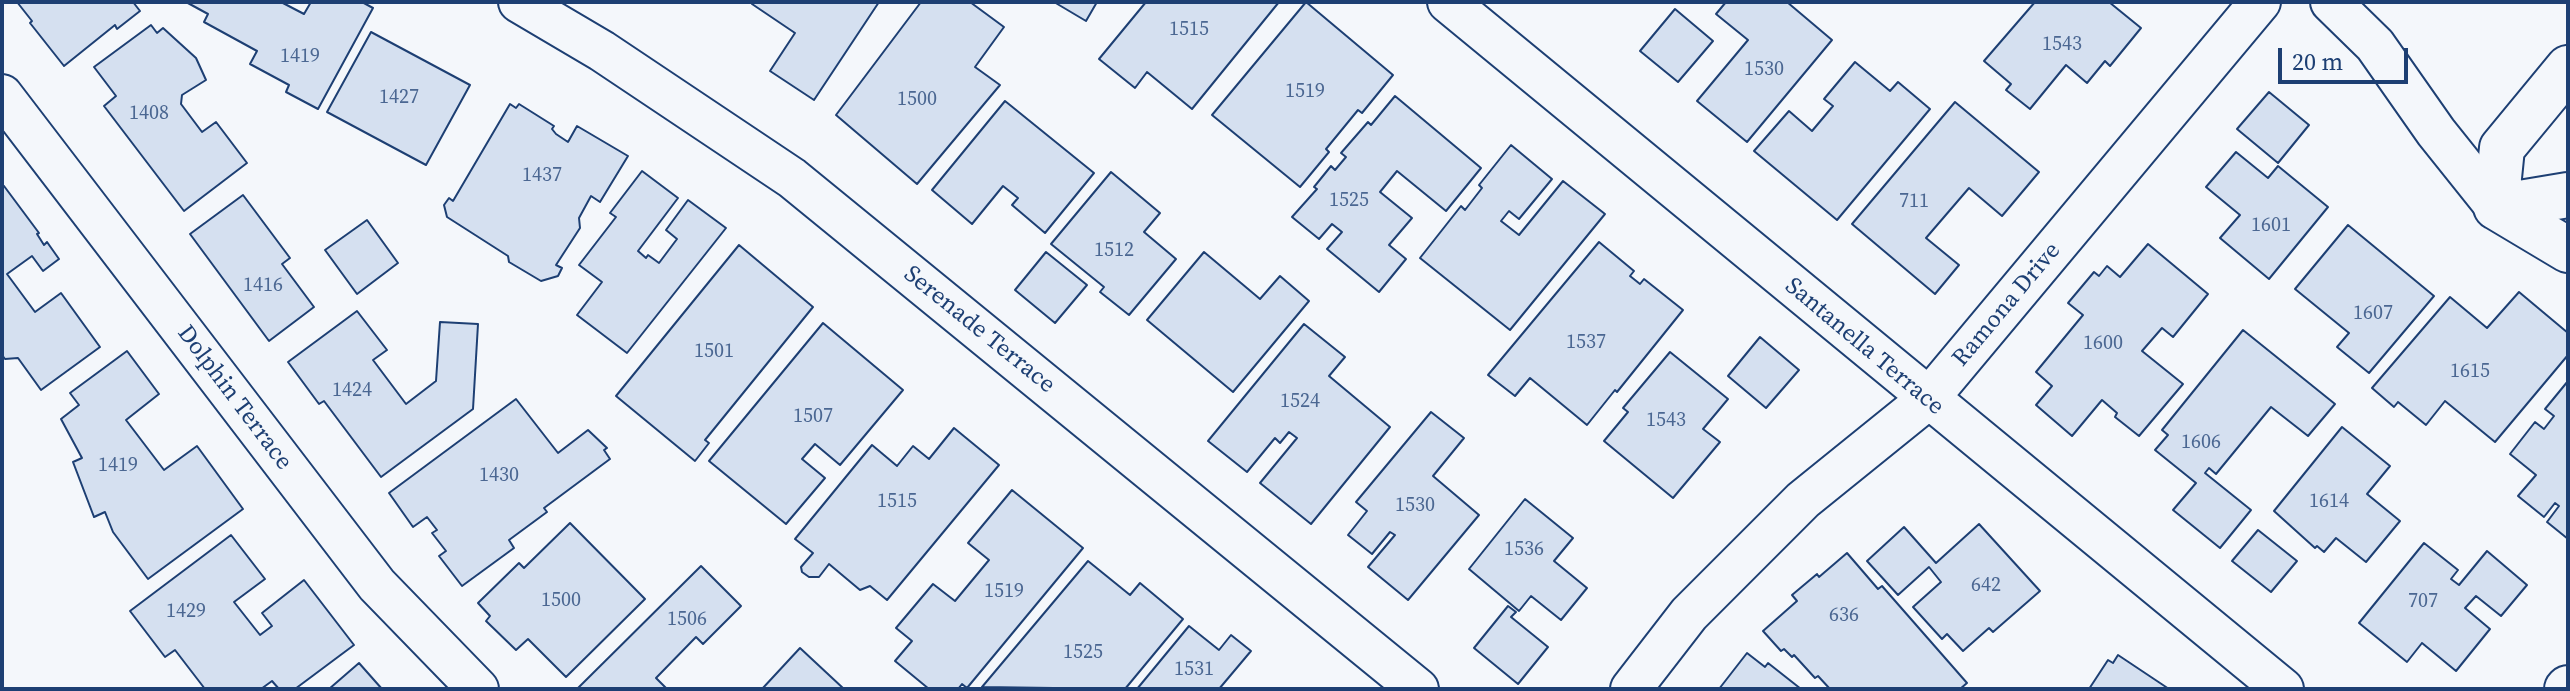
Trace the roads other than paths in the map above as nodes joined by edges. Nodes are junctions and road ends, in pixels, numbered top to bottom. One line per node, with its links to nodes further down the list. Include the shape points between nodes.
1 (519, 2): 12 (street, Serenade Terrace, via 792,178)
2 (1448, 2): 10 (street, Santanella Terrace)
3 (2260, 2): 10 (street, Ramona Drive)
4 (2331, 2): 8 (street, via 2375,45)
5 (2568, 68): 8 (street, via 2502,148)
6 (2, 95): 11 (street, Dolphin Terrace, via 377,585)
7 (2568, 195): 8 (street)
8 (2496, 207): 9 (street)
9 (2568, 250)
10 (1928, 399): 13 (street, Ramona Drive, via 1803,500 1689,614); 14 (street, Santanella Terrace)
11 (478, 689)
12 (1418, 689)
13 (1631, 689)
14 (2283, 689)

